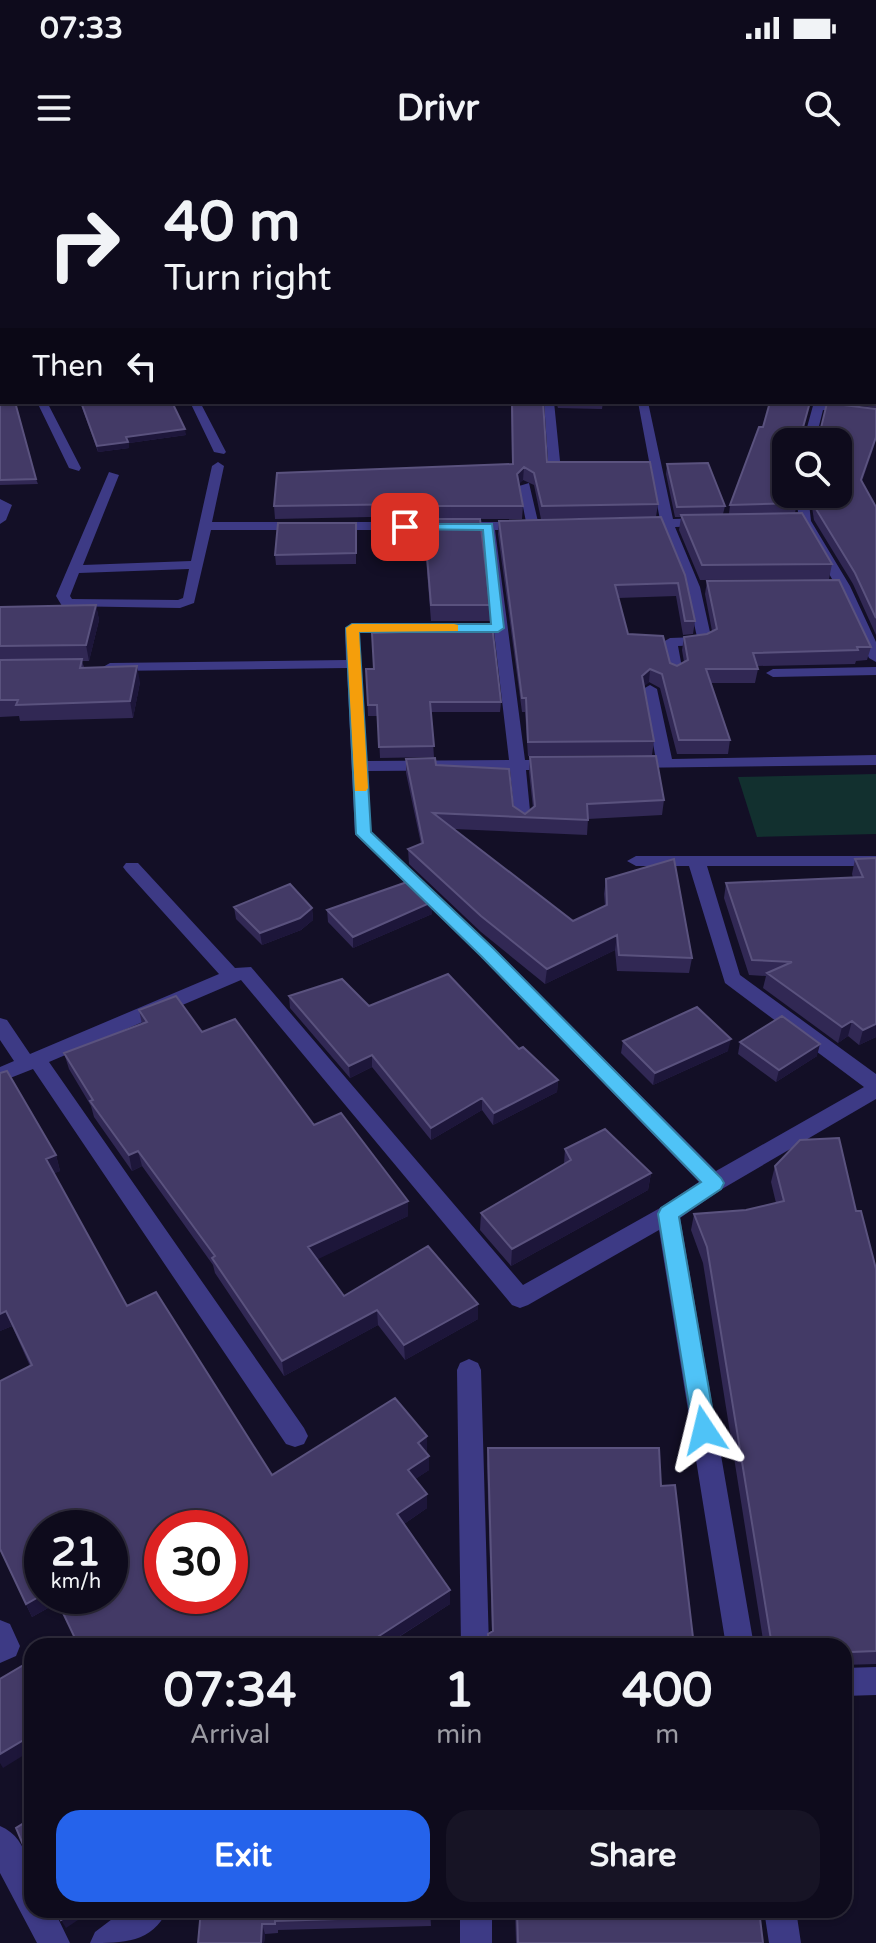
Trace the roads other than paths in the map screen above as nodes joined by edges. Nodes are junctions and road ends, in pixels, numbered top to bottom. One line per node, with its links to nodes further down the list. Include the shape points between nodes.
1 (43, 404): 9 (street)
2 (196, 404): 18 (street, via 219,459)
3 (549, 404): 8 (street)
4 (643, 404): 16 (street)
5 (820, 404): 6 (street); 7 (street)
6 (876, 413)
7 (813, 428)
8 (554, 461)
9 (75, 468)
10 (113, 475): 23 (street)
11 (525, 486): 19 (street)
12 (0, 503): 14 (street, via 6,505)
13 (799, 508): 25 (street, via 797,521)
14 (0, 520)
15 (713, 522): 16 (street)
16 (667, 523): 17 (street); 29 (street, via 701,587 705,641 670,642)
17 (622, 524)
18 (203, 526): 21 (street); 22 (street)
19 (533, 526): 20 (street); 21 (street)
20 (548, 526)
21 (488, 527): 24 (street)
22 (197, 565): 23 (street); 23 (street, via 191,596 180,604 67,603 63,596)
23 (74, 569)
24 (498, 628): 26 (street, via 352,628); 37 (street)
25 (876, 658)
26 (354, 664): 27 (street); 36 (street)
27 (93, 668)
28 (876, 671): 30 (street)
29 (676, 673)
30 (773, 673)
31 (650, 689): 33 (street)
32 (876, 760): 33 (street)
33 (665, 764): 35 (street)
34 (578, 765): 37 (street)
35 (621, 765)
36 (360, 766): 37 (street); 48 (street, via 363,834)
37 (519, 766): 38 (street)
38 (523, 821)
39 (636, 861): 41 (street)
40 (876, 861): 41 (street)
41 (697, 863): 47 (street, via 732,978)
42 (132, 867): 43 (street)
43 (232, 976): 45 (street); 49 (street, via 244,971 520,1298)
44 (0, 1025): 45 (street)
45 (32, 1062): 46 (street); 51 (street)
46 (0, 1075)
47 (876, 1087): 48 (street)
48 (714, 1183): 49 (street)
49 (668, 1214): 53 (street)
50 (469, 1370): 52 (street)
51 (295, 1436)
52 (475, 1638)
53 (739, 1638)
54 (876, 1681): 55 (street)
55 (852, 1682)
56 (0, 1841): 57 (street)
57 (24, 1886)
58 (41, 1918): 62 (street)
59 (140, 1918): 63 (street)
60 (476, 1918): 64 (street)
61 (781, 1918): 65 (street)
62 (54, 1943)
63 (106, 1943)
64 (476, 1943)
65 (785, 1943)

